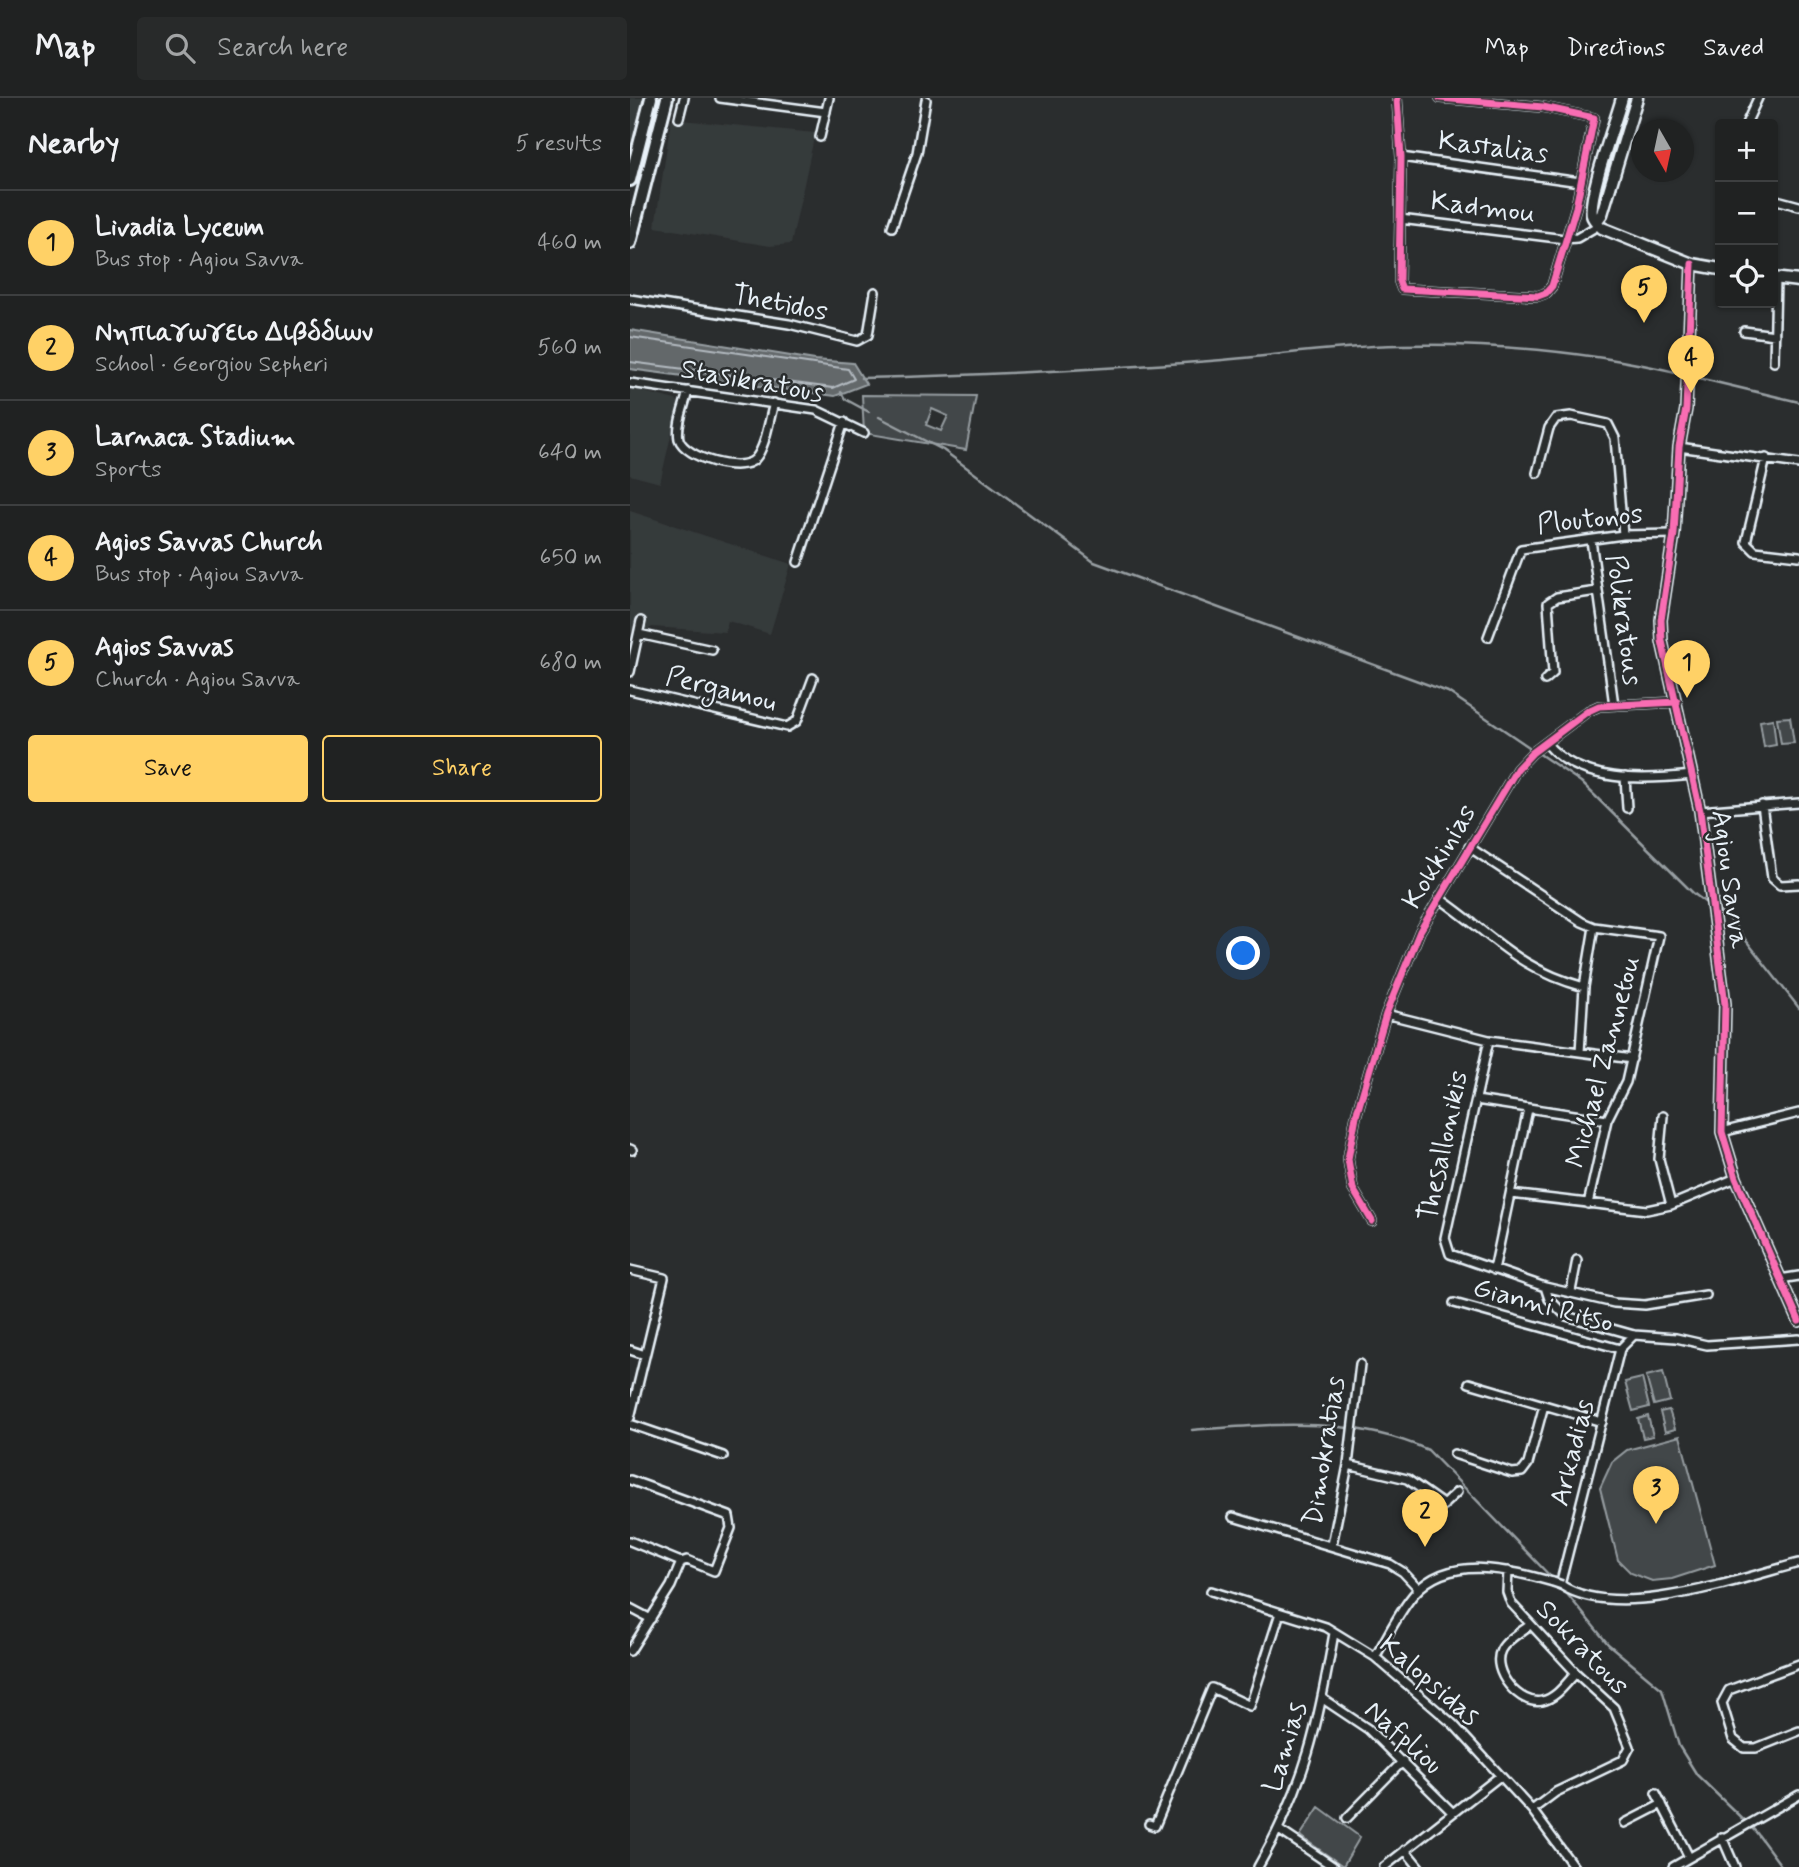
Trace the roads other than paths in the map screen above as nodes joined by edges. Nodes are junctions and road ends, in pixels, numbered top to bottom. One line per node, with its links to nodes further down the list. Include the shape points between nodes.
1 (651, 98): 20 (main road)
2 (667, 98): 28 (main road)
3 (684, 98): 16 (street)
4 (720, 98): 15 (street)
5 (829, 98): 15 (street)
6 (1397, 98): 19 (street)
7 (1440, 98): 12 (street)
8 (1544, 98): 14 (street)
9 (1622, 98): 25 (main road, via 1595,192 1592,212)
10 (1637, 98): 25 (main road)
11 (1758, 98): 17 (street)
12 (1463, 99): 14 (street)
13 (926, 100): 26 (street, via 916,153)
14 (1544, 107): 21 (street, via 1594,118)
15 (826, 112): 18 (street)
16 (679, 118)
17 (1748, 119)
18 (820, 137)
19 (1401, 157): 21 (street, Kastalias); 24 (street)
20 (630, 180)
21 (1580, 182): 27 (street)
22 (1778, 200): 23 (street)
23 (1799, 206)
24 (1400, 219): 27 (street, Kadmou); 27 (street, via 1402,289 1546,293)
25 (1597, 223): 27 (street, Kadmou, via 1577,238); 29 (main road)
26 (892, 228)
27 (1565, 239)
28 (630, 243)
29 (1692, 264): 30 (main road); 44 (street, Agiou Savva, via 1686,409)
30 (1715, 268)
31 (1778, 279): 32 (main road)
32 (1799, 281)
33 (875, 292): 34 (street, Thetidos, via 868,335 857,341 802,326)
34 (633, 298)
35 (1775, 308): 37 (street)
36 (1744, 331): 37 (street)
37 (1775, 335): 38 (street)
38 (1774, 362)
39 (630, 383): 40 (street, Stasikratous)
40 (688, 391): 41 (street, Stasikratous); 41 (street, via 679,428 683,446 694,455 737,466 757,457)
41 (774, 403): 42 (street, Stasikratous, via 822,412)
42 (844, 422): 43 (street, Stasikratous); 52 (street)
43 (864, 433)
44 (1679, 447): 45 (street); 48 (street, Agiou Savva)
45 (1766, 458): 46 (street); 51 (street, via 1746,531 1747,545 1758,552)
46 (1799, 464)
47 (1536, 473): 49 (street, via 1556,418 1571,416 1608,424 1615,438)
48 (1674, 534): 49 (street, Ploutonos); 62 (street, Agiou Savva, via 1661,621)
49 (1622, 535): 50 (street, Ploutonos)
50 (1591, 540): 53 (street, Polikratous); 56 (street, Ploutonos, via 1521,549)
51 (1799, 556)
52 (799, 562)
53 (1597, 591): 60 (street, via 1557,597 1548,603 1553,673); 63 (street, Polikratous)
54 (641, 621): 55 (street)
55 (639, 634): 57 (street); 58 (street)
56 (1488, 638)
57 (712, 650)
58 (630, 672)
59 (813, 678): 61 (street, Pergamou, via 797,721 787,727)
60 (1545, 680)
61 (630, 690)
62 (1677, 702): 63 (street, Kokkinias); 65 (street, Agiou Savva)
63 (1614, 705): 64 (street, Kokkinias, via 1588,711)
64 (1544, 745): 66 (street, via 1588,772); 71 (street, Kokkinias, via 1503,790)
65 (1693, 775): 66 (street); 70 (street, Agiou Savva)
66 (1625, 777): 69 (street)
67 (1799, 803): 68 (street)
68 (1762, 805): 70 (street); 72 (street, via 1772,878 1780,885)
69 (1627, 808)
70 (1700, 811): 85 (street, Agiou Savva, via 1727,1020)
71 (1469, 847): 73 (street, Kokkinias); 74 (street, Michael Zannetou, via 1576,920)
72 (1799, 884)
73 (1439, 898): 75 (street, via 1525,965); 76 (street, Kokkinias, via 1420,931)
74 (1594, 927): 75 (street); 79 (street, Michael Zannetou, via 1659,936)
75 (1584, 988): 78 (street)
76 (1386, 1014): 77 (street, Thesallonikis); 90 (street, Kokkinias, via 1348,1159 1353,1189)
77 (1489, 1040): 78 (street, Thesallonikis); 80 (street, Thesallonikis)
78 (1580, 1052): 79 (street, Thesallonikis)
79 (1632, 1059): 84 (street, Michael Zannetou)
80 (1476, 1100): 81 (street); 93 (street, Thesallonikis, via 1445,1246 1456,1258)
81 (1528, 1109): 84 (street); 87 (street)
82 (1799, 1113): 85 (street)
83 (1663, 1116): 89 (street, via 1658,1159)
84 (1607, 1120): 88 (street, Michael Zannetou)
85 (1722, 1132): 86 (street, Agiou Savva)
86 (1736, 1178): 89 (street); 95 (street, Agiou Savva)
87 (1511, 1194): 88 (street); 93 (street)
88 (1588, 1204): 89 (street, via 1629,1210)
89 (1671, 1205)
90 (1372, 1221)
91 (1577, 1260): 97 (street)
92 (630, 1270): 105 (street, via 664,1278)
93 (1494, 1270): 96 (street)
94 (1799, 1276): 95 (street)
95 (1780, 1279): 100 (street, Agiou Savva)
96 (1545, 1287): 97 (street); 101 (street, via 1549,1299 1566,1316)
97 (1571, 1291): 98 (street, via 1631,1305)
98 (1706, 1296)
99 (1454, 1303): 103 (street, Gianni Ritso)
100 (1799, 1321)
101 (1634, 1335): 102 (street, via 1707,1345); 103 (street)
102 (1799, 1339)
103 (1620, 1349): 110 (street, Arkadias)
104 (630, 1350): 105 (street)
105 (645, 1354): 109 (street)
106 (1360, 1364): 114 (street, Dimokratias)
107 (1469, 1383): 108 (street)
108 (1545, 1405): 110 (street); 112 (street, via 1522,1472 1512,1473)
109 (630, 1418)
110 (1602, 1422): 125 (street, Arkadias)
111 (630, 1424): 113 (street)
112 (1454, 1454)
113 (723, 1456)
114 (1348, 1465): 117 (street, via 1407,1479); 121 (street, Dimokratias)
115 (630, 1480): 122 (street, via 729,1516 732,1528 714,1571 687,1560)
116 (1457, 1492): 117 (street)
117 (1444, 1505): 119 (street)
118 (1233, 1517): 121 (street)
119 (1426, 1521)
120 (630, 1541): 122 (street)
121 (1332, 1545): 126 (street, via 1395,1567)
122 (681, 1562): 130 (street)
123 (1799, 1563): 125 (street, via 1639,1601)
124 (1507, 1570): 125 (street); 126 (street, via 1460,1570); 131 (street, Sokratous, via 1507,1596)
125 (1558, 1584)
126 (1419, 1589): 134 (street)
127 (1211, 1591): 129 (street, Kalopsidas)
128 (630, 1608): 130 (street)
129 (1280, 1613): 132 (street, Kalopsidas); 148 (street, via 1250,1706 1212,1688 1155,1826)
130 (651, 1619): 133 (street)
131 (1530, 1625): 136 (street, Sokratous); 136 (street, via 1503,1646 1499,1657 1502,1675 1522,1698 1547,1700)
132 (1334, 1633): 134 (street, Kalopsidas); 137 (street, Lamias)
133 (630, 1651)
134 (1375, 1657): 140 (street, Kalopsidas, via 1446,1718)
135 (1799, 1664): 138 (street, via 1729,1690 1722,1699 1733,1739 1741,1747 1756,1748)
136 (1576, 1673): 144 (street, Sokratous, via 1616,1711 1628,1754)
137 (1323, 1699): 139 (street, Nafpliou); 149 (street, Lamias, via 1305,1771)
138 (1799, 1731)
139 (1403, 1761): 145 (street, Nafpliou); 146 (street)
140 (1500, 1776): 144 (street, Kalopsidas); 145 (street)
141 (1656, 1793): 143 (street)
142 (1799, 1795): 150 (street)
143 (1661, 1804): 147 (street); 152 (street)
144 (1532, 1810): 157 (street, Kalopsidas)
145 (1452, 1812): 151 (street)
146 (1347, 1818)
147 (1625, 1823)
148 (1149, 1824)
149 (1279, 1830): 153 (street, Lamias); 154 (street)
150 (1722, 1837): 152 (street); 159 (street)
151 (1405, 1850): 155 (street); 156 (street)
152 (1689, 1857): 158 (street)
153 (1258, 1867)
154 (1334, 1867)
155 (1384, 1867)
156 (1419, 1867)
157 (1574, 1867)
158 (1672, 1867)
159 (1735, 1867)

